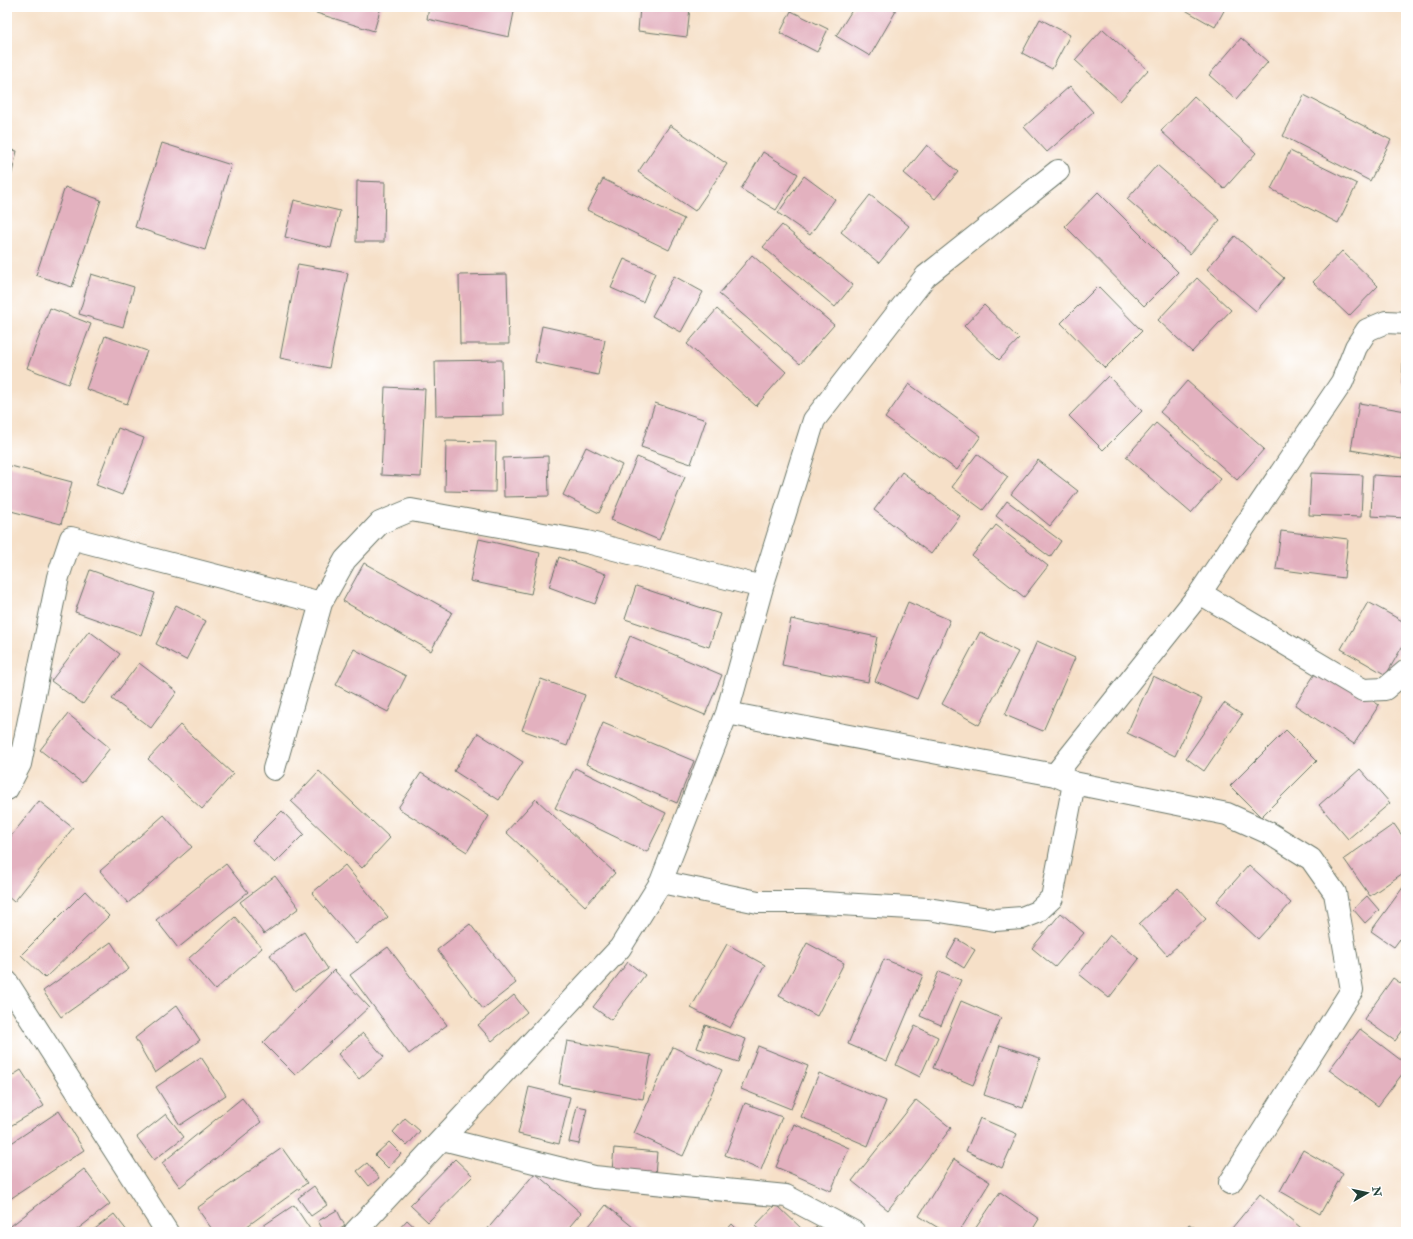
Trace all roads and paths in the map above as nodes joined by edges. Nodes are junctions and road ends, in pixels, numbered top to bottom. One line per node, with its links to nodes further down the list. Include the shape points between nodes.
1 (1058, 171): 3 (street, via 926,276 814,420)
2 (1406, 323): 4 (street, via 1386,322 1367,330 1356,347 1342,382)
3 (762, 587): 5 (street, via 587,542 411,510 380,523 345,560); 7 (street)
4 (1200, 593): 6 (street, via 1363,690 1386,689); 9 (street)
5 (321, 603): 8 (street); 11 (street, via 71,538 58,577 20,764)
6 (1406, 671)
7 (727, 713): 9 (street); 12 (street)
8 (274, 769)
9 (1054, 775): 10 (street)
10 (1074, 783): 12 (street, via 1052,898 1037,912 1022,918 995,920 928,909 758,902); 15 (street, via 1227,814 1269,833 1311,859 1335,893 1352,990)
11 (7, 790)
12 (661, 882): 14 (street, via 620,948)
13 (7, 982): 16 (street)
14 (443, 1139): 17 (street); 18 (street, via 594,1177 786,1196)
15 (1230, 1183)
16 (167, 1232)
17 (355, 1232)
18 (854, 1232)

